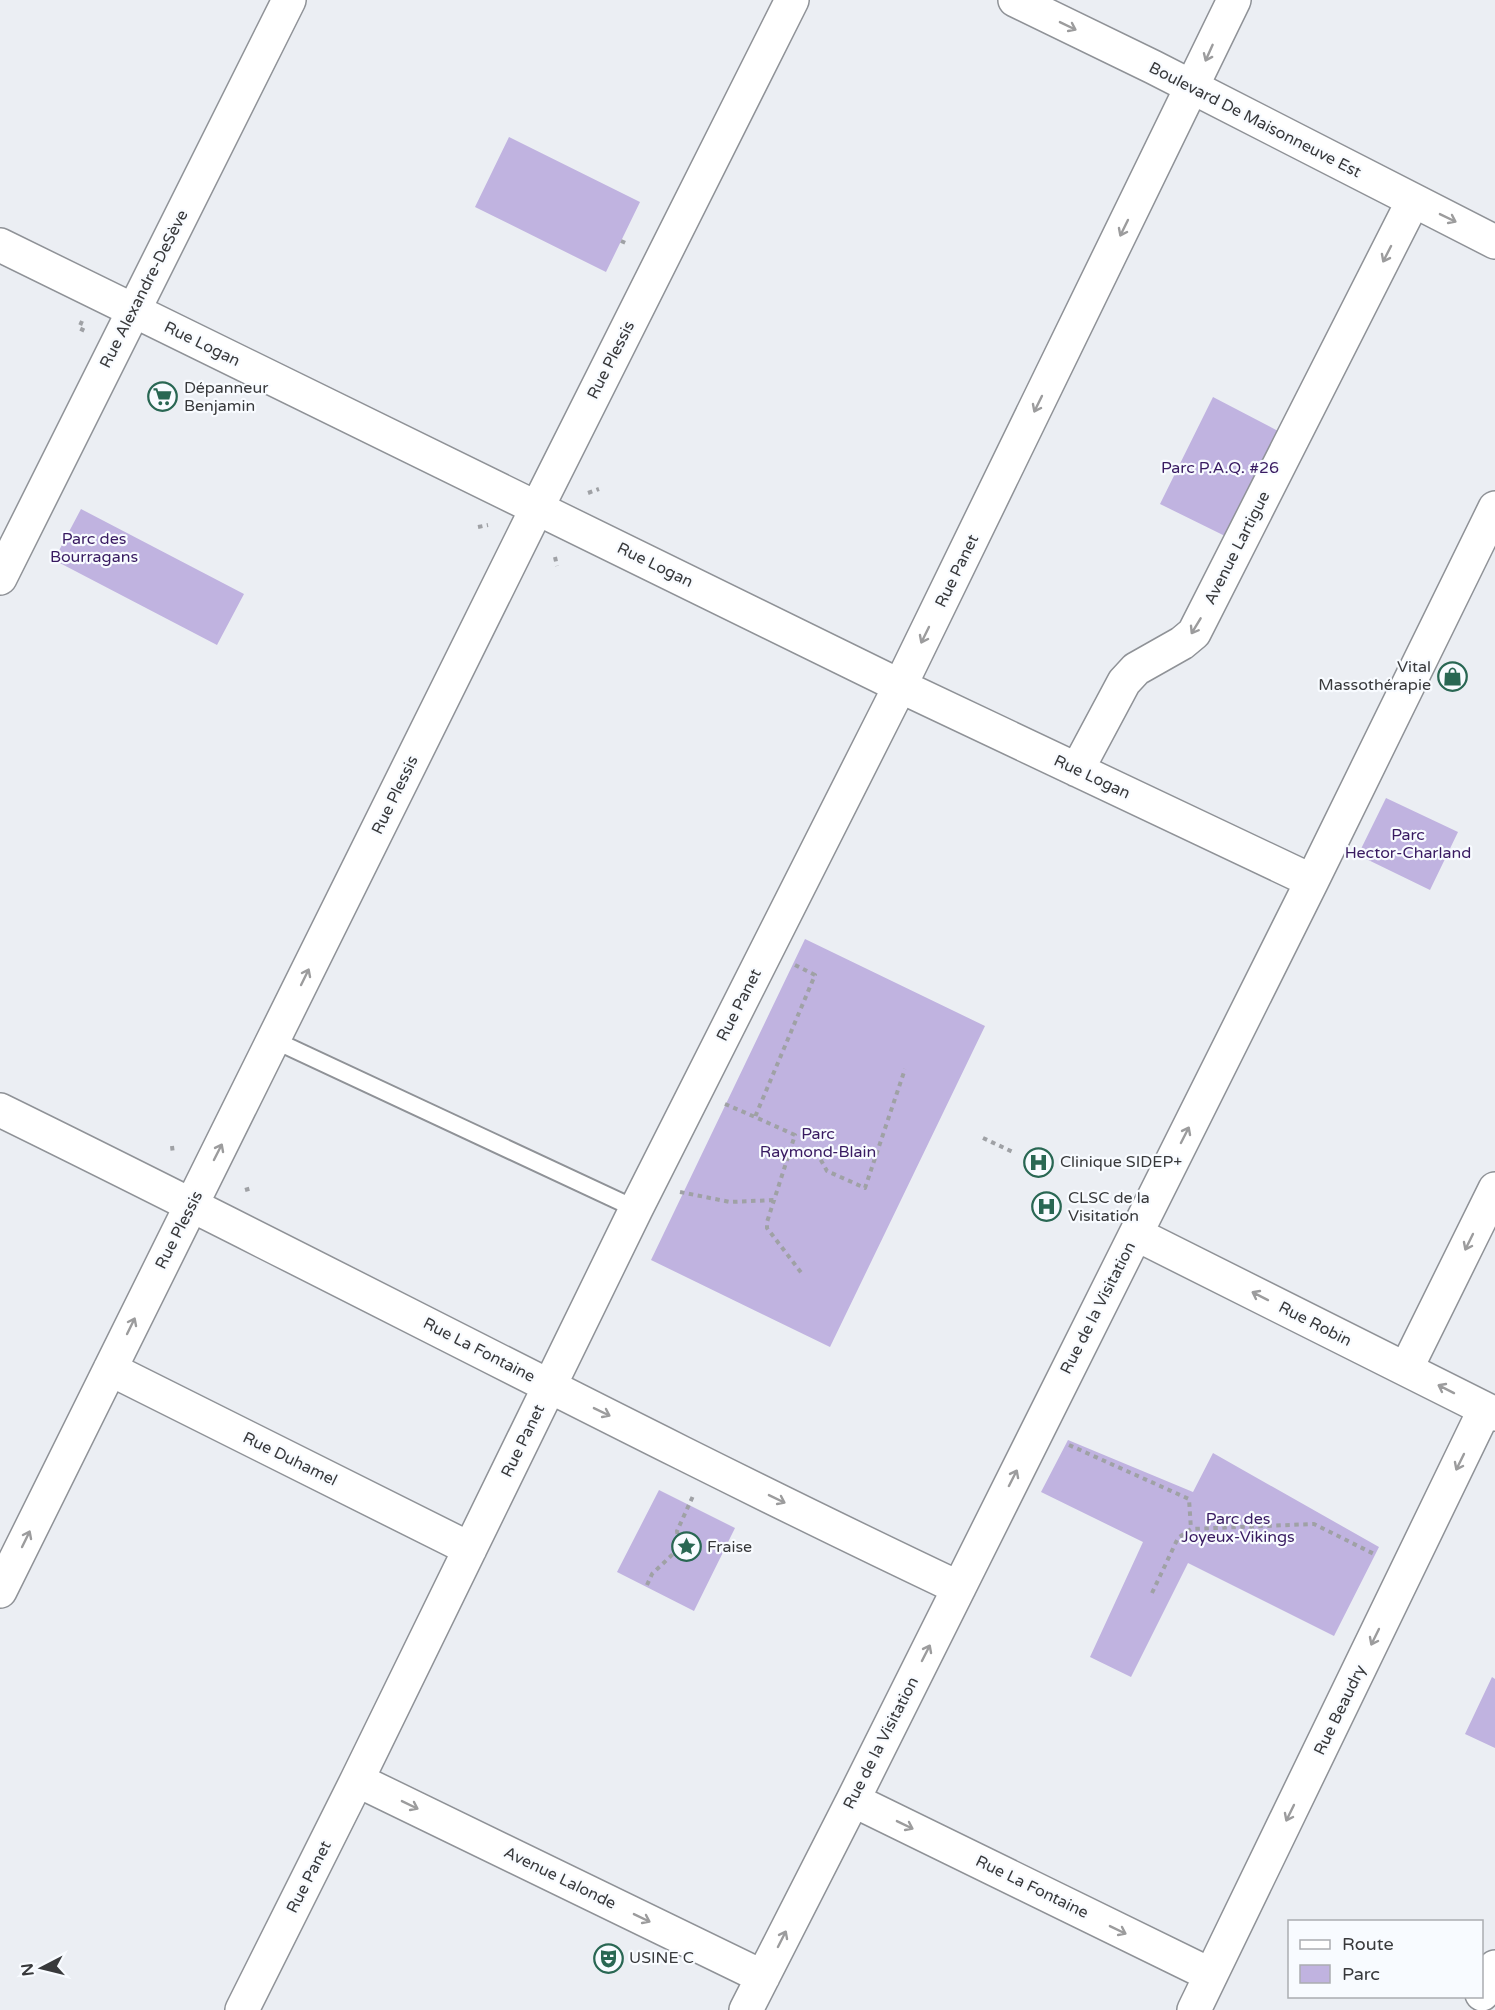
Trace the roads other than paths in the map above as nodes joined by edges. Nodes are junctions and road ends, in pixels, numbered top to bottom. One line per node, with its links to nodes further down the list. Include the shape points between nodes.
1 (289, 0): 9 (street, Rue Alexandre-DeSève)
2 (792, 0): 10 (street, Rue Plessis)
3 (1015, 0): 5 (street, Boulevard De Maisonneuve Est, one-way to 5)
4 (1234, 0): 5 (street, Rue Panet, one-way to 5)
5 (1192, 87): 6 (street, Boulevard De Maisonneuve Est); 13 (street, Rue Panet, one-way to 13)
6 (1413, 201): 7 (street, Boulevard De Maisonneuve Est, one-way to 7); 14 (street, Avenue Lartigue, one-way to 14, via 1194,633 1136,669 1124,682)
7 (1495, 242)
8 (0, 245): 9 (street, Rue Logan)
9 (134, 311): 10 (street, Rue Logan); 12 (street, Rue Alexandre-DeSève)
10 (537, 507): 13 (street, Rue Logan); 16 (street, Rue Plessis, one-way to 10)
11 (1495, 508): 15 (street, Rue de la Visitation)
12 (0, 578)
13 (900, 686): 14 (street, Rue Logan); 20 (street, Rue Panet)
14 (1077, 770): 15 (street, Rue Logan)
15 (1312, 881): 21 (street, Rue de la Visitation, one-way to 15)
16 (274, 1040): 19 (street, Rue Plessis, one-way to 16); 20 (lane)
17 (0, 1110): 19 (street, Rue La Fontaine)
18 (1495, 1189): 23 (street, one-way to 23)
19 (192, 1204): 22 (street, Rue Plessis, one-way to 19); 24 (street, Rue La Fontaine)
20 (636, 1209): 24 (street, Rue Panet)
21 (1136, 1234): 23 (street, Rue Robin, one-way to 21); 27 (street, Rue de la Visitation, one-way to 21)
22 (110, 1369): 26 (street, Rue Duhamel); 28 (street, Rue Plessis, one-way to 22)
23 (1406, 1370): 25 (street, Rue Robin, one-way to 23)
24 (550, 1386): 26 (street, Rue Panet); 27 (street, Rue La Fontaine, one-way to 27)
25 (1490, 1412): 32 (street, Rue Beaudry, one-way to 32)
26 (470, 1549): 29 (street, Rue Panet)
27 (959, 1588): 30 (street, Rue de la Visitation, one-way to 27)
28 (0, 1591)
29 (357, 1780): 33 (street, Avenue Lalonde, one-way to 33); 35 (street, Rue Panet)
30 (853, 1800): 32 (street, Rue La Fontaine, one-way to 32); 33 (street, Rue de la Visitation, one-way to 30)
31 (1495, 1967): 34 (street)
32 (1211, 1975): 37 (street, Rue Beaudry)
33 (763, 1977): 36 (street, Rue de la Visitation)
34 (1483, 1991)
35 (242, 2010)
36 (746, 2010)
37 (1194, 2010)

